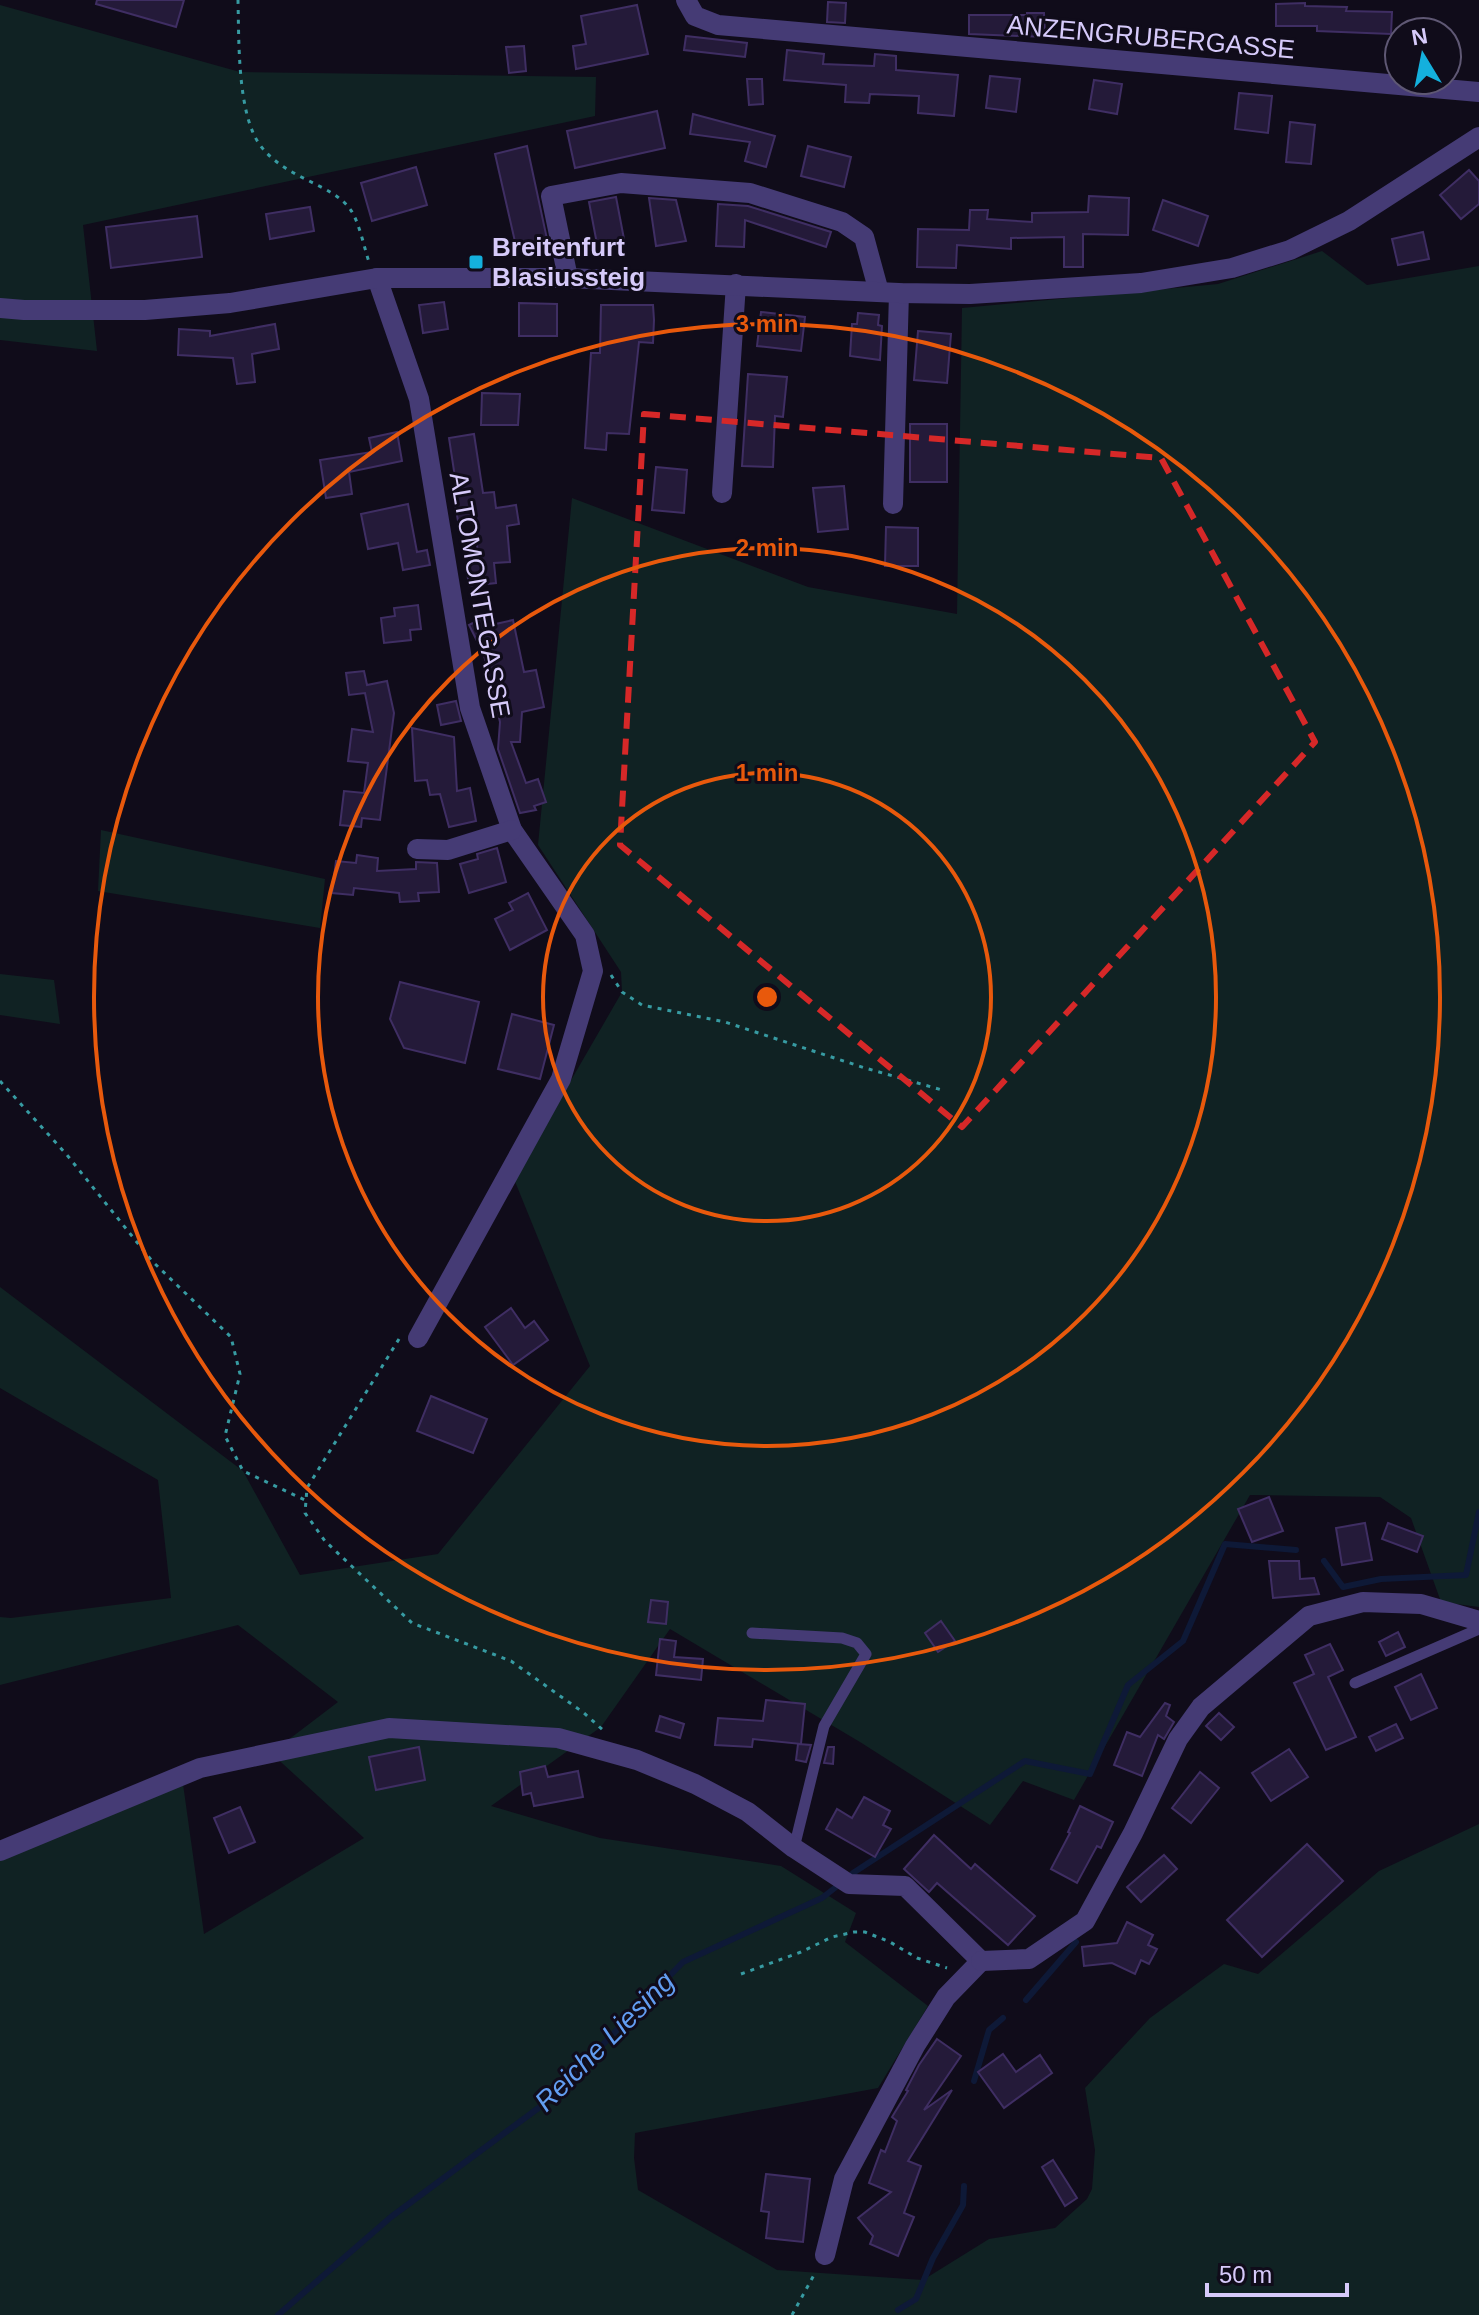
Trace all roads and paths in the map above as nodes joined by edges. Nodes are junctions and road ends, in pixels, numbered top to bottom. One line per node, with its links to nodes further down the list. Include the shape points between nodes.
1 (238, 0): 5 (path, via 240,72 259,144 283,169 351,209)
2 (686, 0): 3 (street, ANZENGRUBERGASSE, via 695,16 718,25)
3 (1479, 92)
4 (1479, 137): 8 (street, via 1349,221 1290,250 1232,268 1141,283 970,294)
5 (377, 278): 6 (street); 9 (street, via 230,303 145,310); 12 (street, ALTOMONTEGASSE, via 419,399 470,708)
6 (568, 278): 7 (street); 8 (street, via 551,196 621,183 750,193 842,222 864,237)
7 (736, 284): 8 (street); 10 (street)
8 (889, 293): 11 (street)
9 (0, 308)
10 (722, 493)
11 (893, 504)
12 (512, 830): 13 (street, via 448,850); 17 (street, ALTOMONTEGASSE, via 585,935 593,971 561,1079)
13 (417, 849)
14 (607, 969): 16 (path, via 622,992 642,1005 725,1022)
15 (0, 1081): 18 (path, via 152,1261 231,1337 240,1374 225,1436 243,1471)
16 (942, 1090)
17 (409, 1337): 18 (path, via 307,1488)
18 (306, 1501): 23 (path, via 305,1513 325,1541 412,1623 511,1661)
19 (1479, 1621): 26 (street, via 1421,1604 1363,1602 1309,1616 1201,1707 1178,1739 1085,1921 1029,1959)
20 (1479, 1629): 22 (lane)
21 (752, 1633): 24 (lane, via 842,1638 857,1643 866,1654 824,1726)
22 (1355, 1683)
23 (610, 1736)
24 (794, 1848): 25 (street, via 748,1812 637,1760 558,1738 389,1728 200,1768); 26 (street, via 849,1884 905,1886)
25 (0, 1851)
26 (981, 1961): 27 (path, via 955,1971 854,1932); 28 (street, via 946,1997 915,2046 844,2179)
27 (741, 1974)
28 (825, 2255): 29 (path)
29 (792, 2315)

